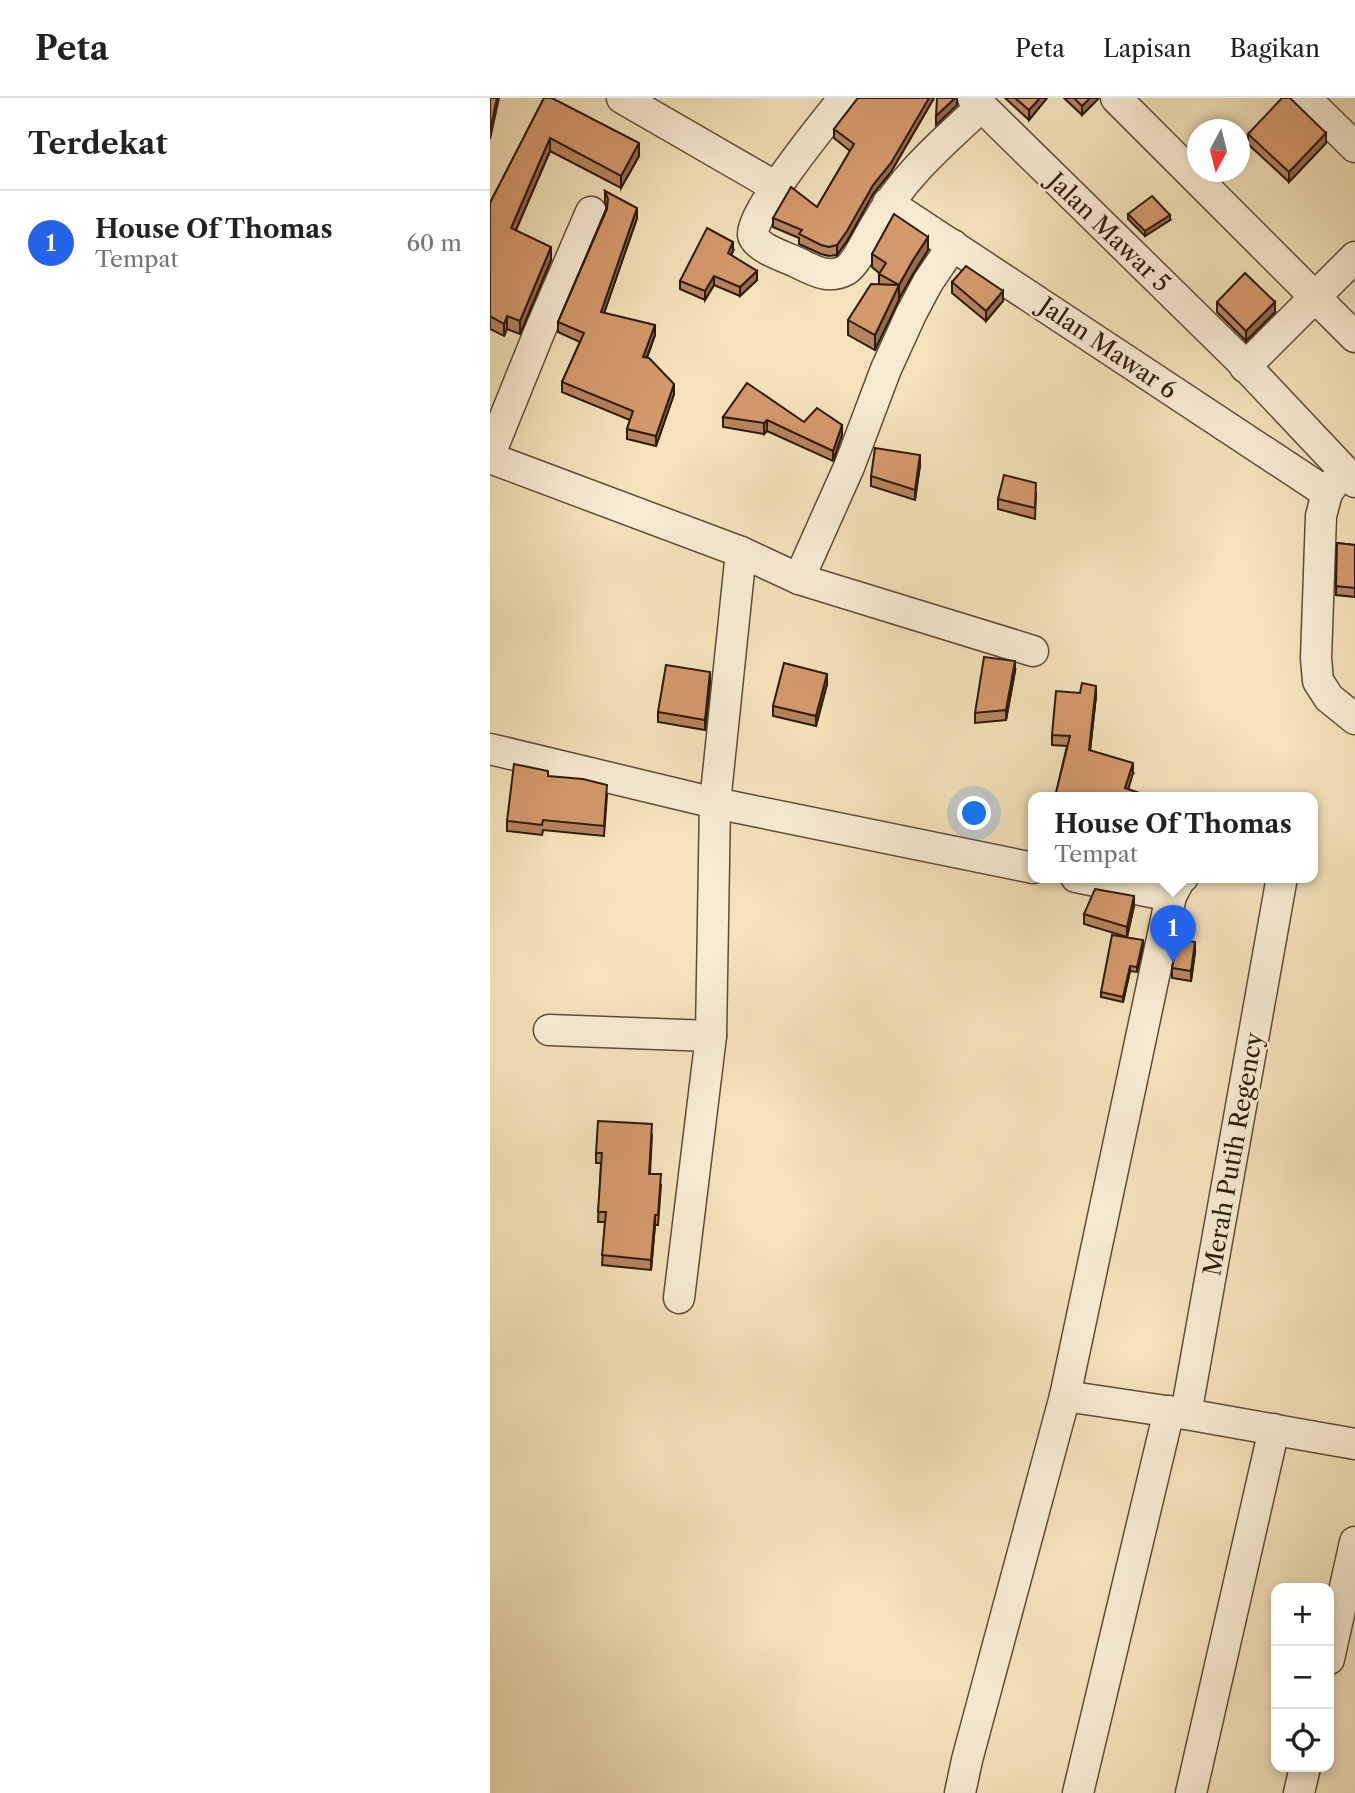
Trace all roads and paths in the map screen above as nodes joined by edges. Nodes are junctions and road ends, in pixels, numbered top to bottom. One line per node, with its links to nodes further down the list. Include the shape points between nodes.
1 (622, 98): 7 (street)
2 (844, 98): 7 (street)
3 (1116, 98): 12 (street)
4 (1305, 98): 6 (street)
5 (977, 102): 8 (street); 14 (street, Jalan Mawar 5)
6 (1355, 147)
7 (776, 187): 8 (street, via 753,228 757,243 833,276 849,269)
8 (888, 202): 10 (street, Jalan Mawar 6)
9 (591, 212): 15 (street)
10 (953, 245): 16 (street, Jalan Mawar 6); 18 (street, via 911,314)
11 (1355, 257): 12 (street)
12 (1315, 297): 13 (street); 14 (street)
13 (1355, 337)
14 (1245, 367): 16 (street, Jalan Mawar 5)
15 (490, 456): 17 (street)
16 (1342, 482): 20 (street, via 1321,516 1316,658 1318,681 1329,698)
17 (741, 552): 18 (street); 22 (street)
18 (799, 579): 19 (street)
19 (1032, 651)
20 (1355, 719)
21 (490, 749): 22 (street)
22 (715, 803): 23 (street); 28 (street)
23 (1028, 867)
24 (1137, 883): 26 (street)
25 (1272, 883): 31 (street, Merah Putih Regency)
26 (1177, 887): 30 (street)
27 (549, 1030): 28 (street)
28 (711, 1036): 29 (street)
29 (679, 1298)
30 (1066, 1396): 31 (street); 37 (street)
31 (1178, 1413): 32 (street); 38 (street, Merah Putih Regency)
32 (1274, 1429): 33 (street); 39 (street)
33 (1355, 1444)
34 (1355, 1542): 35 (street)
35 (1332, 1646)
36 (1304, 1772): 40 (street)
37 (960, 1793)
38 (1078, 1793)
39 (1191, 1793)
40 (1299, 1793)

